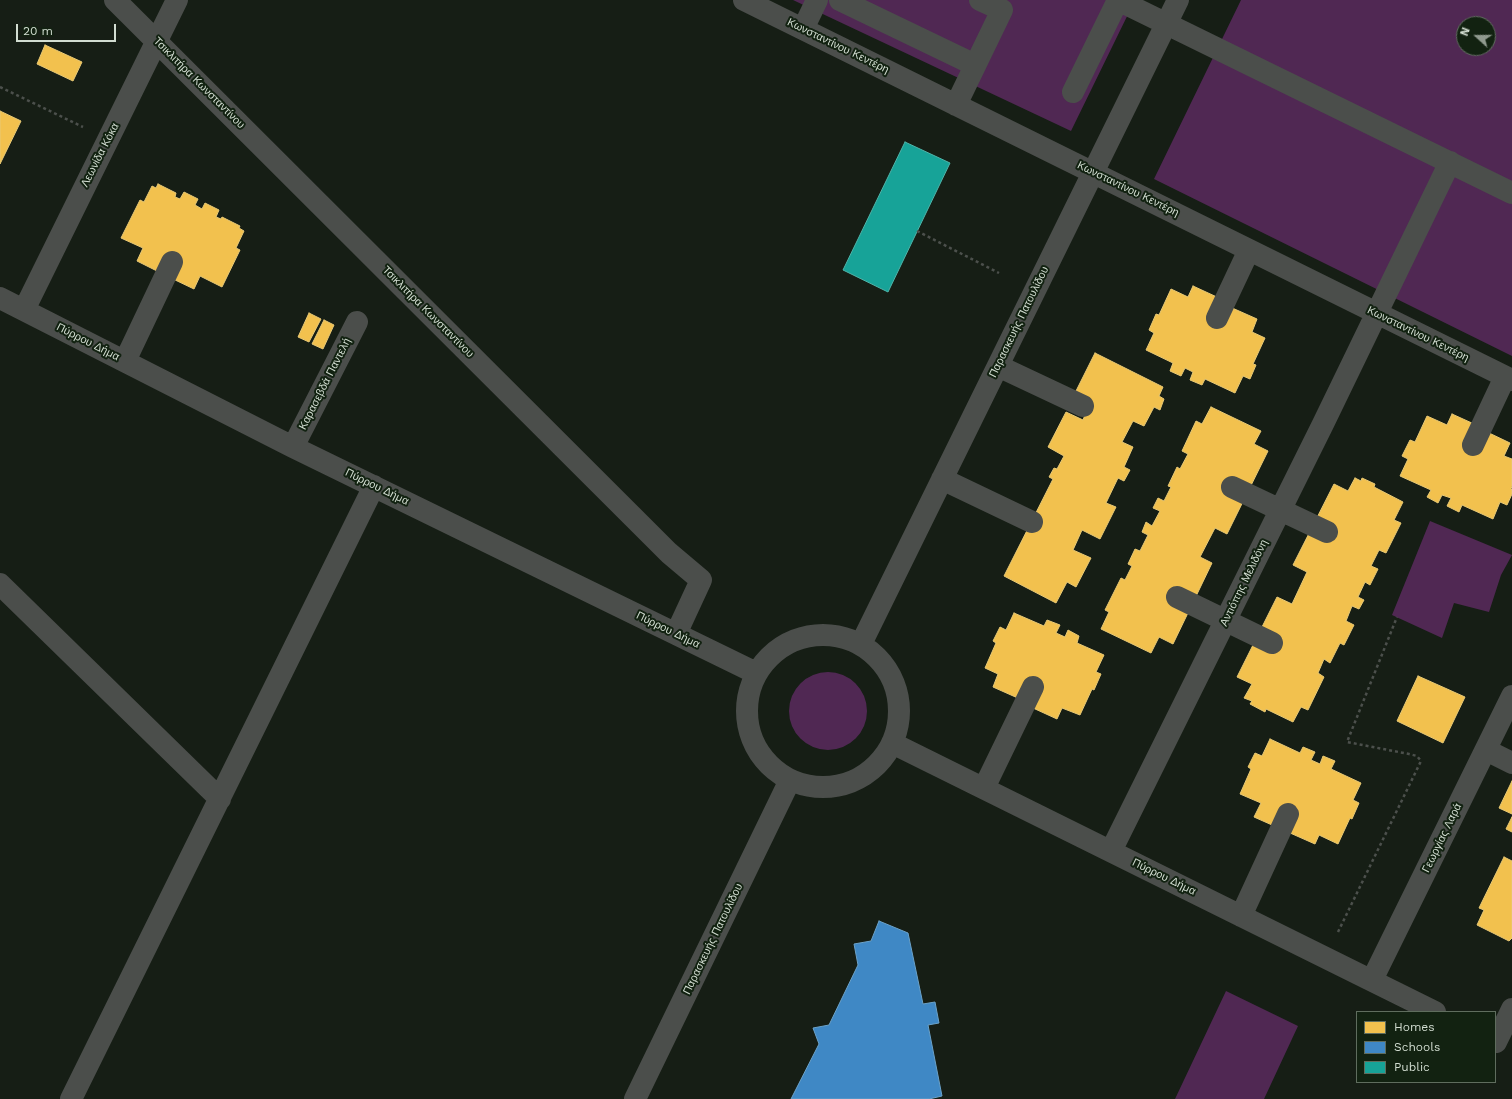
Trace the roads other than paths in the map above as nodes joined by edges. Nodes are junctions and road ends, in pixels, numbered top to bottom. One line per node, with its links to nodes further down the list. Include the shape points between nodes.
1 (115, 0): 11 (street, Τσικλιτήρα Κωνσταντίνου)
2 (177, 0): 11 (street, Λεωνίδα Κόκα)
3 (744, 0): 10 (street, Κωνσταντίνου Κεντέρη)
4 (817, 0): 10 (street)
5 (840, 0): 12 (street)
6 (980, 0): 12 (street, via 1002,10)
7 (1118, 0): 9 (street); 13 (street)
8 (1178, 0): 9 (street, Παρασκευής Πατουλίδου)
9 (1166, 24): 15 (street); 16 (street, Παρασκευής Πατουλίδου)
10 (803, 28): 14 (street, Κωνσταντίνου Κεντέρη)
11 (157, 42): 21 (street, Λεωνίδα Κόκα); 40 (street, Τσικλιτήρα Κωνσταντίνου, via 669,553 701,580)
12 (975, 65): 14 (street)
13 (1073, 92)
14 (956, 104): 16 (street, Κωνσταντίνου Κεντέρη)
15 (1450, 162): 17 (street); 22 (street, Αντιόπης Μελιδόνη)
16 (1093, 172): 18 (street, Κωνσταντίνου Κεντέρη); 26 (street, Παρασκευής Πατουλίδου)
17 (1512, 193)
18 (1249, 250): 22 (street, Κωνσταντίνου Κεντέρη); 23 (street)
19 (172, 262): 25 (street)
20 (0, 298): 21 (street, Πύρρου Δήμα)
21 (24, 310): 25 (street, Πύρρου Δήμα)
22 (1377, 314): 27 (street, Κωνσταντίνου Κεντέρη); 34 (street, Αντιόπης Μελιδόνη)
23 (1217, 318)
24 (357, 322): 30 (street, Καρασεβδά Παντελή)
25 (125, 361): 30 (street, Πύρρου Δήμα)
26 (998, 366): 28 (street); 31 (street, Παρασκευής Πατουλίδου)
27 (1508, 379): 29 (street)
28 (1083, 406)
29 (1473, 444)
30 (293, 447): 32 (street, Πύρρου Δήμα)
31 (942, 479): 35 (street); 42 (street, Παρασκευής Πατουλίδου)
32 (374, 486): 40 (street, Πύρρου Δήμα); 51 (street)
33 (1232, 487): 34 (street)
34 (1280, 510): 36 (street); 39 (street, Αντιόπης Μελιδόνη)
35 (1032, 522)
36 (1327, 532)
37 (0, 584): 51 (street)
38 (1177, 597): 39 (street)
39 (1226, 620): 41 (street); 53 (street, Αντιόπης Μελιδόνη)
40 (676, 634): 43 (street, Πύρρου Δήμα)
41 (1272, 643)
42 (860, 644): 43 (street, via 832,635 802,637 776,651); 46 (street, via 882,662 896,687 899,715)
43 (756, 673): 49 (street, via 748,697 748,722 755,746 770,766)
44 (1034, 687): 50 (street)
45 (1512, 696): 47 (street, Γεωργίας Λαρά)
46 (892, 743): 49 (street, via 879,763 855,780 838,786 814,786); 50 (street, Πύρρου Δήμα)
47 (1486, 750): 48 (street); 55 (street, Γεωργίας Λαρά)
48 (1512, 763)
49 (790, 780): 60 (street, Παρασκευής Πατουλίδου)
50 (984, 788): 53 (street, Πύρρου Δήμα)
51 (220, 798): 59 (street)
52 (1288, 814): 54 (street)
53 (1111, 851): 54 (street, Πύρρου Δήμα)
54 (1241, 916): 55 (street, Πύρρου Δήμα)
55 (1372, 980): 57 (street, Πύρρου Δήμα)
56 (1512, 1009): 58 (street)
57 (1433, 1011)
58 (1501, 1045)
59 (71, 1099)
60 (635, 1099)

